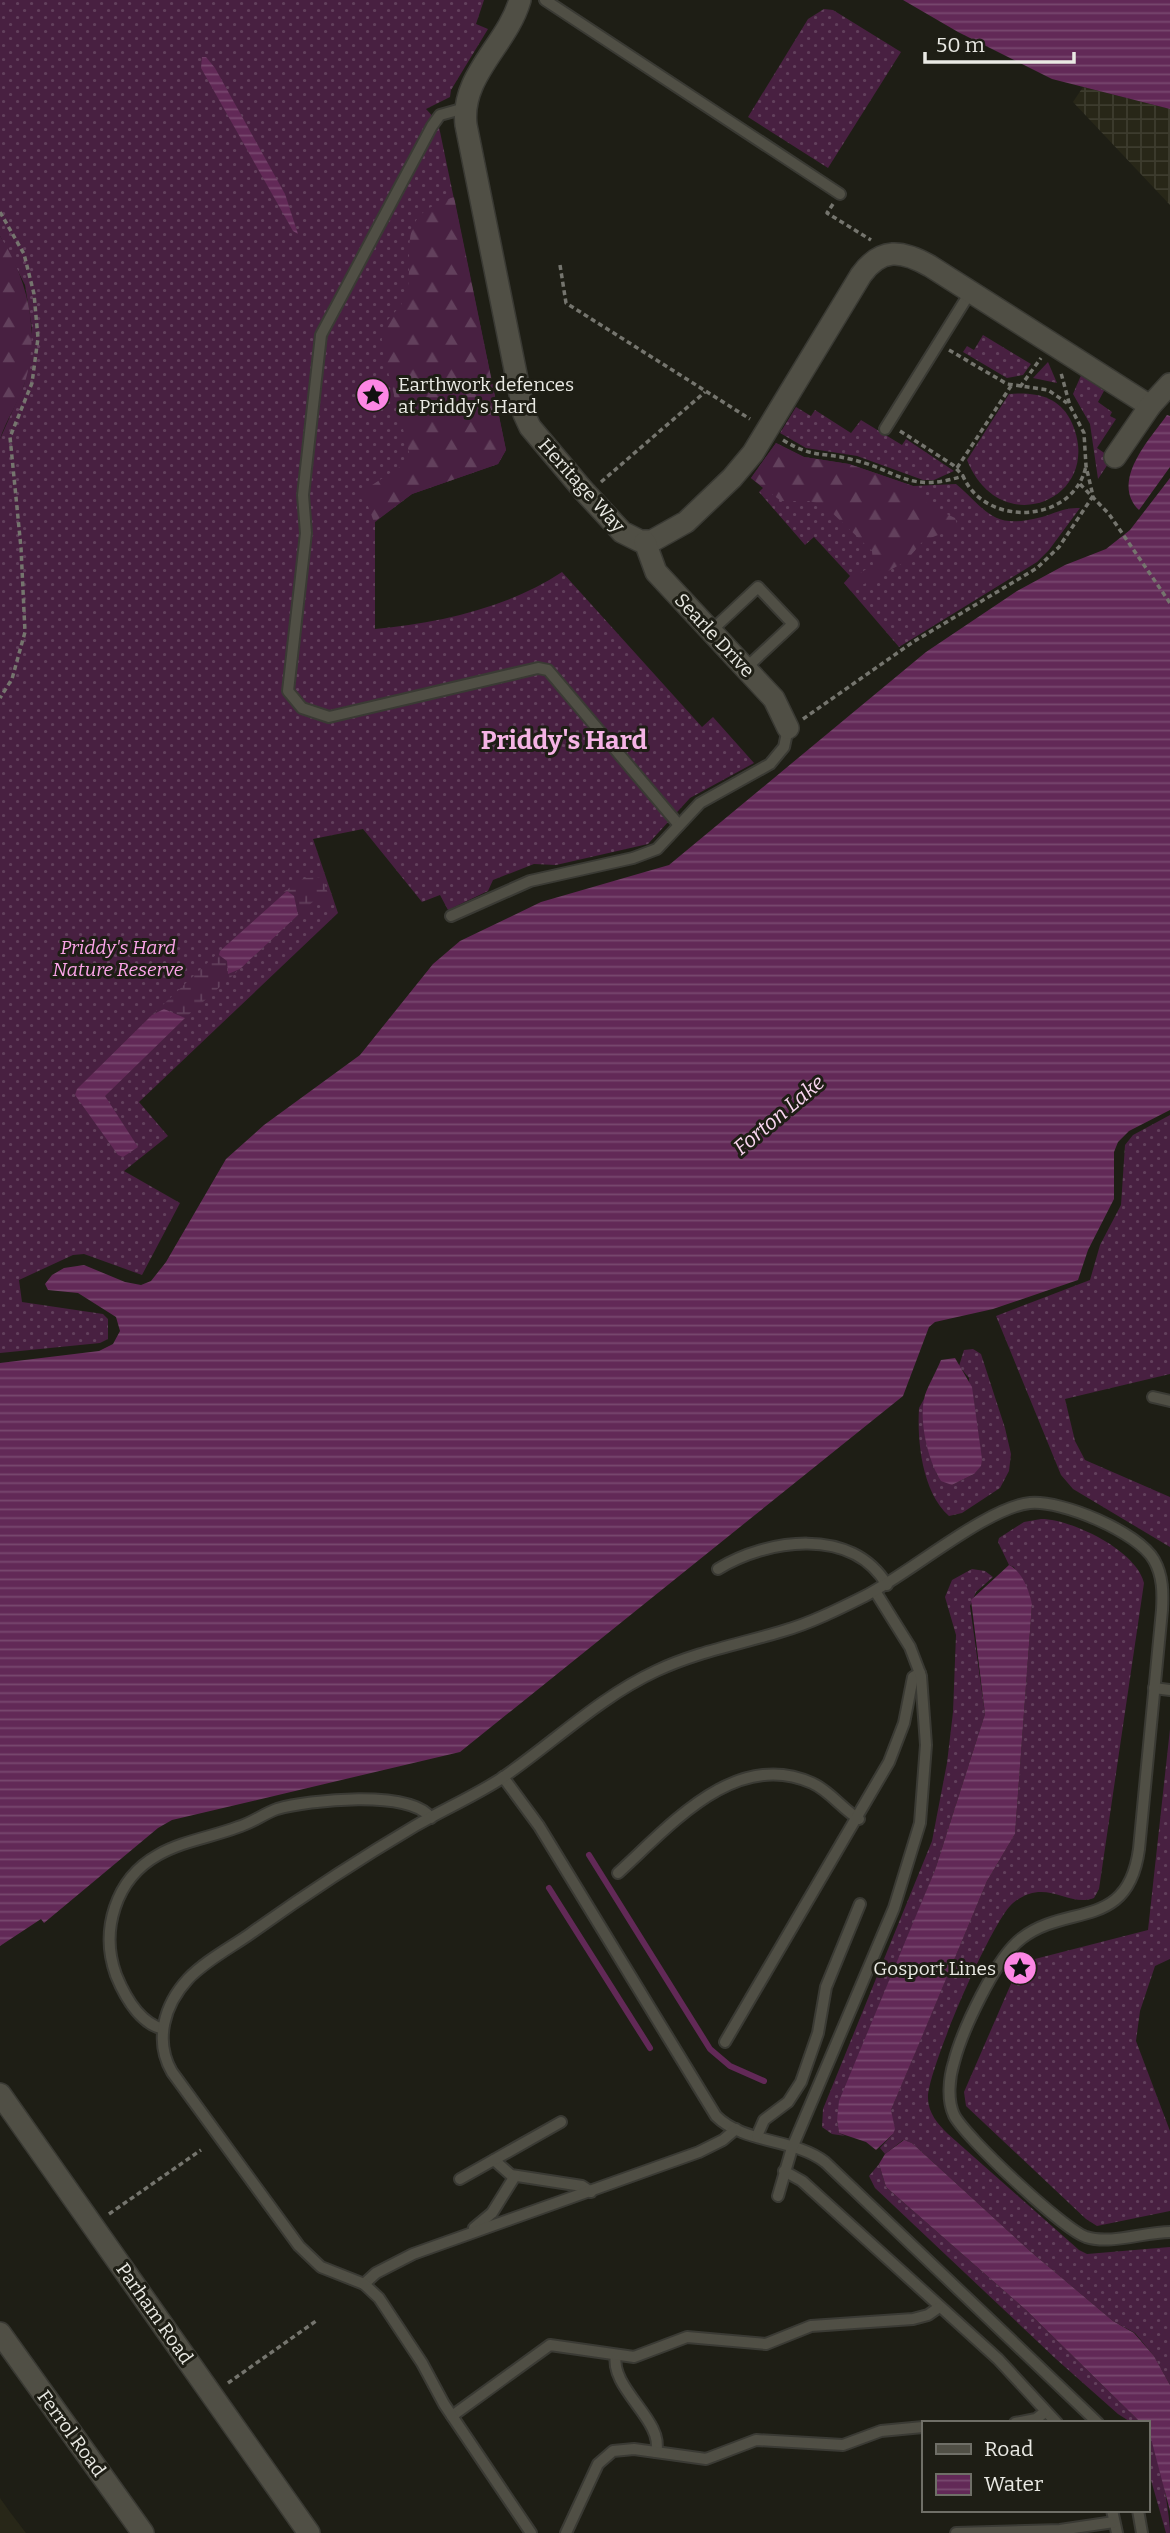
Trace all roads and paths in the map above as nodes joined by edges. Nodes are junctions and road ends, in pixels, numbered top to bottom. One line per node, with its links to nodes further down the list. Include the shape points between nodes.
1 (520, 0): 3 (street, via 509,27 471,88)
2 (545, 0): 4 (lane)
3 (465, 108): 26 (street, Heritage Way, via 526,419 616,527); 32 (lane, via 440,115 432,126 321,335 288,691 302,708 329,717 538,668 548,670)
4 (840, 194): 6 (path, via 827,213)
5 (0, 212): 30 (path, via 24,254 38,338 33,383 10,437 24,632 12,679)
6 (891, 253): 8 (street, via 913,256); 17 (street, Heritage Way, via 875,260 860,275)
7 (560, 265): 14 (path, via 566,303)
8 (971, 291): 9 (street); 10 (lane)
9 (1053, 341): 13 (path); 15 (street); 16 (path)
10 (938, 344): 12 (path); 18 (lane)
11 (1170, 384): 15 (street)
12 (1011, 386): 13 (path); 21 (path)
13 (1020, 387): 16 (path, via 1048,390)
14 (705, 392): 17 (path); 24 (path, via 597,485)
15 (1150, 405): 19 (street)
16 (1070, 406): 20 (path, via 1084,433)
17 (761, 426): 22 (path, via 811,454 852,459 912,482 938,484); 26 (street, Heritage Way, via 732,478 678,528)
18 (887, 426): 21 (path)
19 (1115, 457)
20 (1086, 467): 23 (path); 25 (path)
21 (957, 468): 22 (path)
22 (963, 476): 23 (path, via 983,501 1018,513 1053,506)
23 (1080, 484): 25 (path)
24 (603, 492)
25 (1093, 496): 27 (path); 31 (path, via 1059,547 1037,568 913,642)
26 (645, 542): 28 (street, Searle Drive, via 656,572)
27 (1170, 603)
28 (711, 631): 29 (street, Searle Drive); 29 (lane, via 758,587 793,624)
29 (746, 668): 31 (street, Searle Drive, via 778,704)
30 (0, 698)
31 (787, 729): 32 (lane, via 783,747 770,764 709,796)
32 (679, 825): 33 (lane, via 648,854 530,881)
33 (451, 916)
34 (1153, 1397): 35 (lane)
35 (1170, 1401)
36 (718, 1569): 37 (lane, via 756,1550 825,1545 859,1557 875,1568)
37 (887, 1585): 38 (lane); 40 (lane, via 1010,1507 1035,1503 1066,1507 1136,1541 1154,1561 1163,1597)
38 (875, 1591): 39 (lane, via 907,1641); 42 (lane, via 796,1627 648,1674)
39 (920, 1673): 44 (lane, via 913,1677 893,1754); 53 (lane, via 925,1770 915,1845 888,1925)
40 (1154, 1688): 41 (lane); 62 (lane, via 1139,1849 1132,1876 1104,1907 1033,1931 1005,1954 957,2052 951,2100 956,2118 972,2137 1074,2231 1098,2239)
41 (1170, 1690)
42 (502, 1777): 43 (lane); 51 (lane, via 539,1826 713,2112)
43 (430, 1818): 47 (lane, via 286,1909 195,1974 180,1991); 47 (lane, via 420,1807 397,1801 290,1806 165,1851 146,1863 117,1900 109,1946 128,1998 145,2020)
44 (859, 1819): 45 (lane, via 811,1783 788,1776 751,1776 703,1798); 48 (lane)
45 (618, 1873)
46 (860, 1904): 52 (lane, via 826,1987 818,2033 801,2082 792,2098 764,2120)
47 (163, 2029): 64 (lane, via 162,2049 172,2072 290,2236 321,2267)
48 (726, 2042)
49 (0, 2094): 61 (street, Parham Road)
50 (561, 2122): 55 (lane)
51 (736, 2129): 52 (lane); 59 (lane, via 699,2152)
52 (757, 2136): 53 (lane)
53 (792, 2148): 56 (lane); 74 (lane, via 831,2168)
54 (201, 2150): 61 (path)
55 (494, 2160): 57 (lane); 58 (lane)
56 (784, 2171): 60 (lane); 65 (lane, via 802,2182)
57 (515, 2176): 59 (lane, via 582,2186); 63 (lane, via 492,2213)
58 (460, 2179)
59 (591, 2192): 63 (lane)
60 (778, 2196)
61 (92, 2225): 69 (street, Parham Road)
62 (1170, 2232)
63 (463, 2235): 64 (lane, via 402,2258)
64 (364, 2284): 71 (lane, via 385,2305)
65 (938, 2308): 68 (lane, via 913,2319 811,2326 766,2344 687,2337 641,2356); 70 (lane, via 998,2359)
66 (316, 2321): 69 (path)
67 (0, 2333): 79 (street, Ferrol Road)
68 (616, 2355): 71 (lane, via 550,2345); 76 (lane, via 616,2371 657,2438)
69 (212, 2395): 80 (street, Parham Road)
70 (1045, 2412): 72 (lane); 73 (lane)
71 (452, 2416): 81 (lane)
72 (1026, 2421)
73 (1055, 2421)
74 (1096, 2421)
75 (922, 2427): 76 (lane, via 886,2429 843,2445 756,2441 712,2458)
76 (656, 2452): 82 (lane, via 626,2448 605,2456)
77 (1138, 2512): 84 (lane)
78 (1116, 2528): 83 (lane)
79 (143, 2533)
80 (309, 2533)
81 (531, 2533)
82 (566, 2533)
83 (956, 2533)
84 (1142, 2533)

